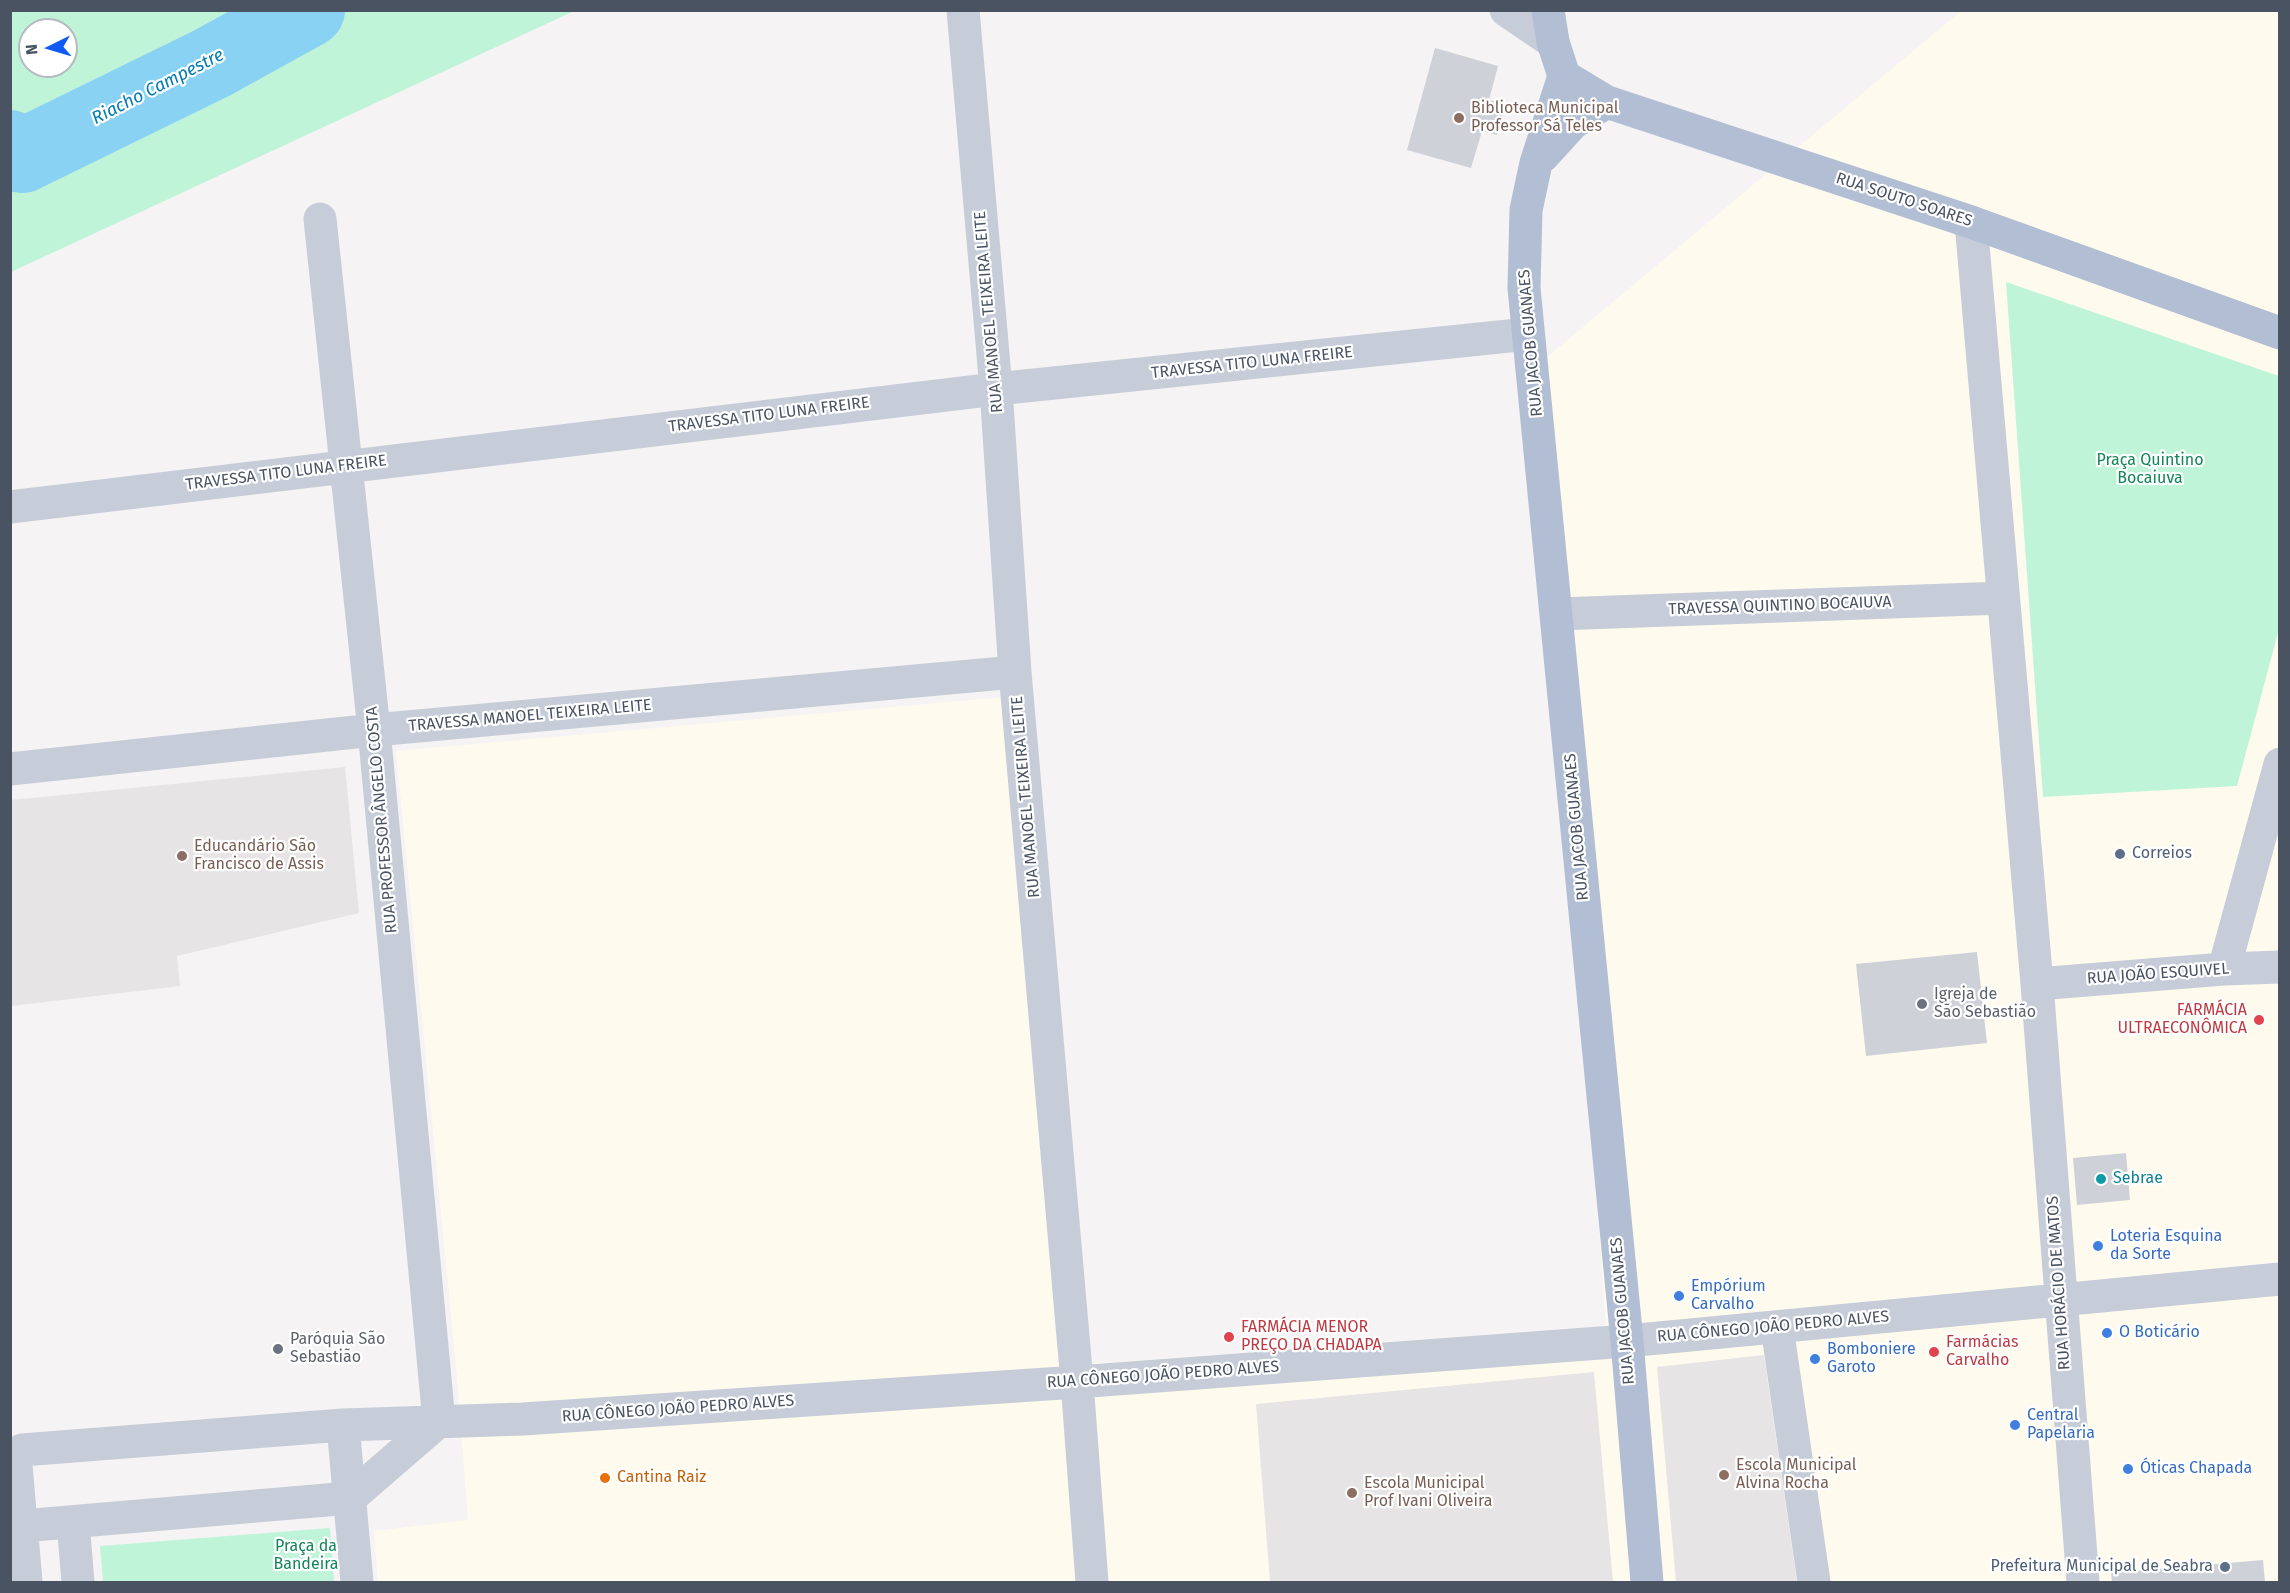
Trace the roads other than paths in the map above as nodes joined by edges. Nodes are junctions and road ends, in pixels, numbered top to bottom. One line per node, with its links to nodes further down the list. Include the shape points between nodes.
1 (963, 10): 11 (street, RUA MANOEL TEIXEIRA LEITE)
2 (1506, 10): 3 (street)
3 (1551, 26): 4 (main road)
4 (1564, 76): 5 (main road, RUA SOUTO SOARES); 6 (main road, RUA JACOB GUANAES)
5 (1607, 102): 6 (main road, via 1573,123); 8 (main road, RUA SOUTO SOARES)
6 (1536, 163): 10 (main road, RUA JACOB GUANAES, via 1526,210 1524,288)
7 (320, 219): 12 (street, RUA PROFESSOR ÂNGELO COSTA)
8 (1971, 222): 9 (main road, RUA SOUTO SOARES); 14 (street)
9 (2280, 333)
10 (1528, 334): 11 (street, TRAVESSA TITO LUNA FREIRE); 15 (main road, RUA JACOB GUANAES)
11 (996, 389): 12 (street, TRAVESSA TITO LUNA FREIRE); 16 (street, RUA MANOEL TEIXEIRA LEITE)
12 (345, 465): 13 (street, TRAVESSA TITO LUNA FREIRE); 17 (street, RUA PROFESSOR ÂNGELO COSTA)
13 (10, 507)
14 (2003, 598): 15 (street, TRAVESSA QUINTINO BOCAIUVA); 22 (street)
15 (1557, 614): 26 (main road, RUA JACOB GUANAES)
16 (1015, 672): 17 (street, TRAVESSA MANOEL TEIXEIRA LEITE); 27 (street, RUA MANOEL TEIXEIRA LEITE)
17 (374, 730): 19 (street, TRAVESSA MANOEL TEIXEIRA LEITE); 28 (street, RUA PROFESSOR ÂNGELO COSTA)
18 (2280, 764): 21 (street)
19 (10, 769)
20 (2280, 967): 21 (street, RUA JOÃO ESQUIVEL)
21 (2224, 969): 22 (street, RUA JOÃO ESQUIVEL)
22 (2037, 984): 24 (street, RUA HORÁCIO DE MATOS)
23 (2280, 1279): 24 (street, RUA CÔNEGO JOÃO PEDRO ALVES)
24 (2060, 1299): 25 (street, RUA CÔNEGO JOÃO PEDRO ALVES); 39 (street, RUA HORÁCIO DE MATOS)
25 (1777, 1327): 26 (street, RUA CÔNEGO JOÃO PEDRO ALVES); 38 (street)
26 (1627, 1341): 27 (street, RUA CÔNEGO JOÃO PEDRO ALVES); 37 (main road, RUA JACOB GUANAES)
27 (1077, 1382): 28 (street, RUA CÔNEGO JOÃO PEDRO ALVES, via 523,1419); 36 (street, RUA MANOEL TEIXEIRA LEITE)
28 (439, 1421): 29 (street, RUA CÔNEGO JOÃO PEDRO ALVES); 30 (street)
29 (343, 1425): 30 (street); 32 (street, via 22,1450 15,1454)
30 (350, 1498): 31 (street); 35 (street)
31 (73, 1522): 32 (street); 34 (street)
32 (22, 1526): 33 (street)
33 (26, 1582)
34 (78, 1582)
35 (357, 1582)
36 (1092, 1582)
37 (1647, 1582)
38 (1814, 1582)
39 (2083, 1582)

